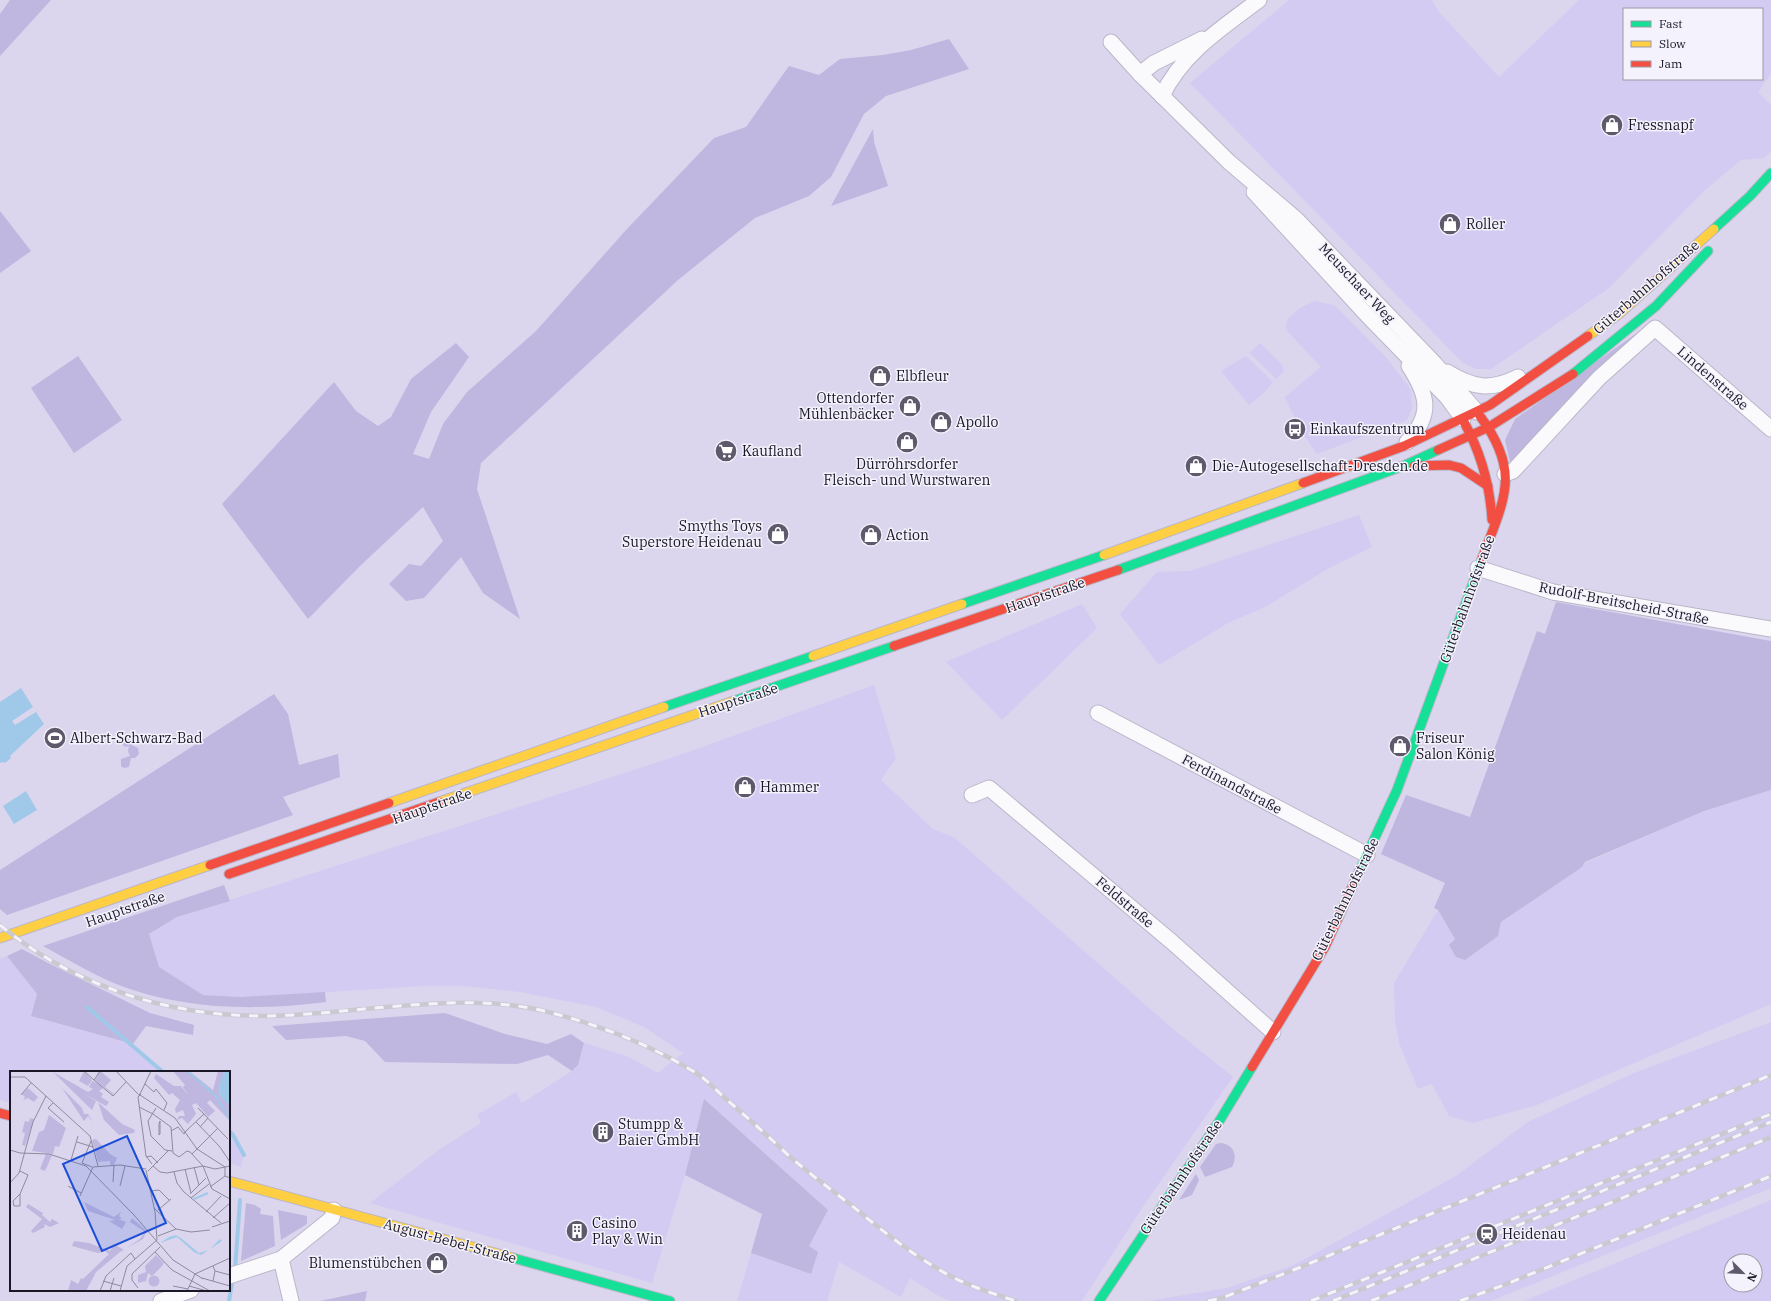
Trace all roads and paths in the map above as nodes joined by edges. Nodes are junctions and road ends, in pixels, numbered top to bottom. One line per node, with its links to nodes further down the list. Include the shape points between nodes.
1 (1259, 0): 2 (street)
2 (1211, 36): 4 (street, via 1154,62); 5 (street, via 1184,61)
3 (1111, 42): 4 (street, Meuschaer Weg)
4 (1140, 74): 5 (street, Meuschaer Weg)
5 (1162, 96): 6 (street, Meuschaer Weg)
6 (1230, 162): 11 (street, Meuschaer Weg, via 1263,203); 13 (street, Meuschaer Weg, via 1296,219)
7 (1771, 173): 8 (main road, Güterbahnhofstraße)
8 (1750, 196): 9 (main road, Güterbahnhofstraße); 12 (main road, Güterbahnhofstraße, via 1620,313)
9 (1721, 234)
10 (1712, 247): 16 (main road, Güterbahnhofstraße, via 1656,306 1622,335 1568,378)
11 (1391, 340): 15 (street, Meuschaer Weg, via 1447,397); 19 (street, via 1416,377 1426,402 1422,422)
12 (1572, 349): 13 (street, via 1507,382 1490,387 1466,383); 14 (main road, Güterbahnhofstraße, via 1490,406)
13 (1435, 364): 14 (street, Meuschaer Weg)
14 (1477, 412): 15 (main road, Güterbahnhofstraße); 16 (main road, Güterbahnhofstraße)
15 (1463, 419): 18 (main road, Güterbahnhofstraße); 19 (main road, Hauptstraße)
16 (1488, 427): 18 (main road, Hauptstraße); 21 (main road, Güterbahnhofstraße, via 1497,443)
17 (1771, 429): 21 (street, Lindenstraße, via 1655,328 1599,378 1513,471)
18 (1472, 435): 20 (main road, Hauptstraße); 22 (main road, Güterbahnhofstraße, via 1480,451)
19 (1404, 446): 30 (main road, Hauptstraße, via 1163,534)
20 (1403, 466): 22 (main road, via 1449,465 1461,468); 29 (main road, Hauptstraße, via 1162,555)
21 (1505, 474): 23 (main road, Güterbahnhofstraße, via 1506,489)
22 (1488, 486): 23 (main road, Güterbahnhofstraße)
23 (1493, 527): 24 (main road, Güterbahnhofstraße)
24 (1478, 568): 25 (street, Rudolf-Breitscheid-Straße, via 1552,592); 28 (main road, Güterbahnhofstraße, via 1397,790)
25 (1771, 629)
26 (1098, 713): 28 (street, Ferdinandstraße)
27 (972, 795): 31 (street, Feldstraße, via 989,788 1172,942)
28 (1367, 855): 31 (main road, Güterbahnhofstraße, via 1325,947)
29 (220, 878)
30 (0, 938)
31 (1273, 1032): 43 (main road, Güterbahnhofstraße, via 1220,1120)
32 (0, 1113): 33 (main road)
33 (10, 1116)
34 (231, 1182): 35 (main road, August-Bebel-Straße)
35 (334, 1210): 36 (street, via 332,1218); 39 (main road, August-Bebel-Straße)
36 (281, 1259): 37 (street); 41 (street)
37 (235, 1274)
38 (188, 1291): 40 (street)
39 (648, 1298): 42 (main road, August-Bebel-Straße)
40 (161, 1301)
41 (291, 1301)
42 (670, 1301)
43 (1099, 1301)

